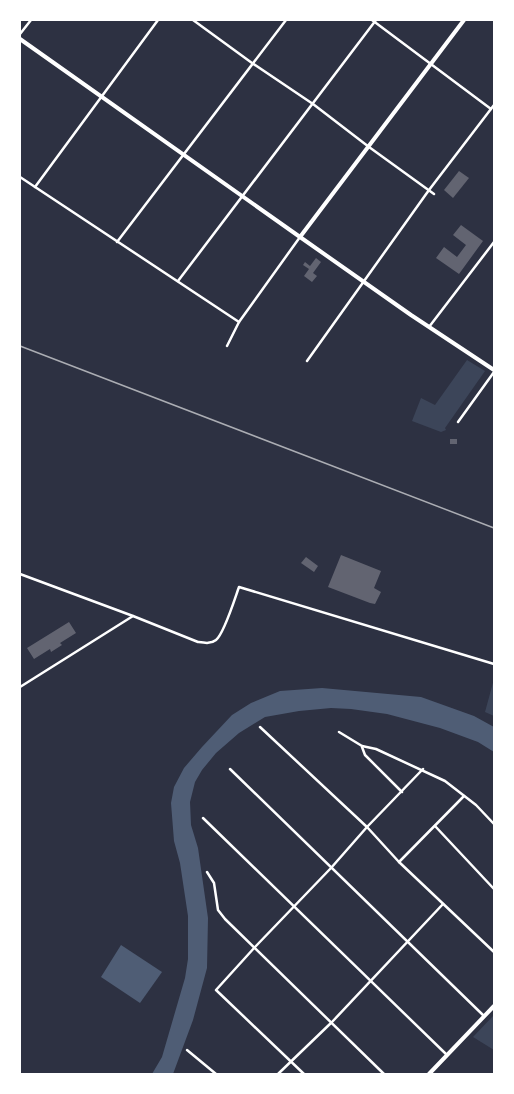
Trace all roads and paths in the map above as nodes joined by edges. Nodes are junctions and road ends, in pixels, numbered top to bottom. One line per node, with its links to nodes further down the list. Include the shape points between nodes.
1 (31, 20): 7 (street)
2 (158, 20): 11 (street)
3 (193, 20): 9 (street)
4 (286, 20): 9 (street)
5 (464, 20): 10 (main road)
6 (375, 21): 10 (street); 12 (street)
7 (20, 34)
8 (20, 39): 11 (main road)
9 (252, 63): 12 (street); 16 (street)
10 (431, 65): 14 (street); 15 (main road)
11 (101, 96): 16 (main road); 18 (street)
12 (313, 104): 15 (street); 21 (street)
13 (494, 105): 14 (street)
14 (491, 109): 19 (street)
15 (369, 147): 19 (street); 22 (main road)
16 (183, 155): 21 (main road); 23 (street)
17 (20, 177): 18 (street)
18 (35, 188): 23 (street)
19 (429, 190): 20 (street); 26 (street)
20 (434, 194)
21 (243, 197): 22 (main road); 25 (street)
22 (300, 237): 26 (main road); 27 (street)
23 (117, 242): 25 (street)
24 (494, 242): 28 (street)
25 (178, 281): 27 (street)
26 (364, 281): 28 (main road); 30 (street)
27 (239, 322): 29 (street)
28 (429, 327): 31 (main road)
29 (227, 346)
30 (307, 360)
31 (494, 371): 32 (street)
32 (458, 422)
33 (20, 574): 34 (street)
34 (133, 616): 35 (street, via 198,642 212,642 220,636 239,587); 36 (street)
35 (494, 664)
36 (20, 687)
37 (260, 727): 47 (street)
38 (340, 732): 39 (street)
39 (362, 746): 41 (street, via 376,749); 42 (street, via 365,755)
40 (230, 769): 49 (street)
41 (423, 769): 42 (street); 43 (street, via 445,781)
42 (402, 792): 47 (street)
43 (464, 796): 45 (street); 46 (street)
44 (203, 818): 53 (street)
45 (494, 824)
46 (435, 826): 48 (street); 51 (street)
47 (367, 827): 48 (street); 49 (street)
48 (399, 862): 52 (street)
49 (331, 868): 53 (street); 54 (street)
50 (207, 872): 55 (street, via 214,883 218,910)
51 (494, 889)
52 (443, 904): 54 (street); 56 (street)
53 (293, 906): 55 (street); 57 (street)
54 (408, 942): 57 (street); 59 (street)
55 (255, 947): 60 (street); 63 (street, via 216,990)
56 (494, 952)
57 (370, 980): 60 (street); 62 (street)
58 (494, 1006): 59 (main road)
59 (484, 1016): 62 (main road)
60 (332, 1022): 63 (street); 67 (street)
61 (187, 1050): 64 (street)
62 (448, 1055): 68 (main road)
63 (291, 1061): 65 (street); 66 (street)
64 (216, 1074)
65 (278, 1074)
66 (304, 1074)
67 (384, 1074)
68 (429, 1074)

